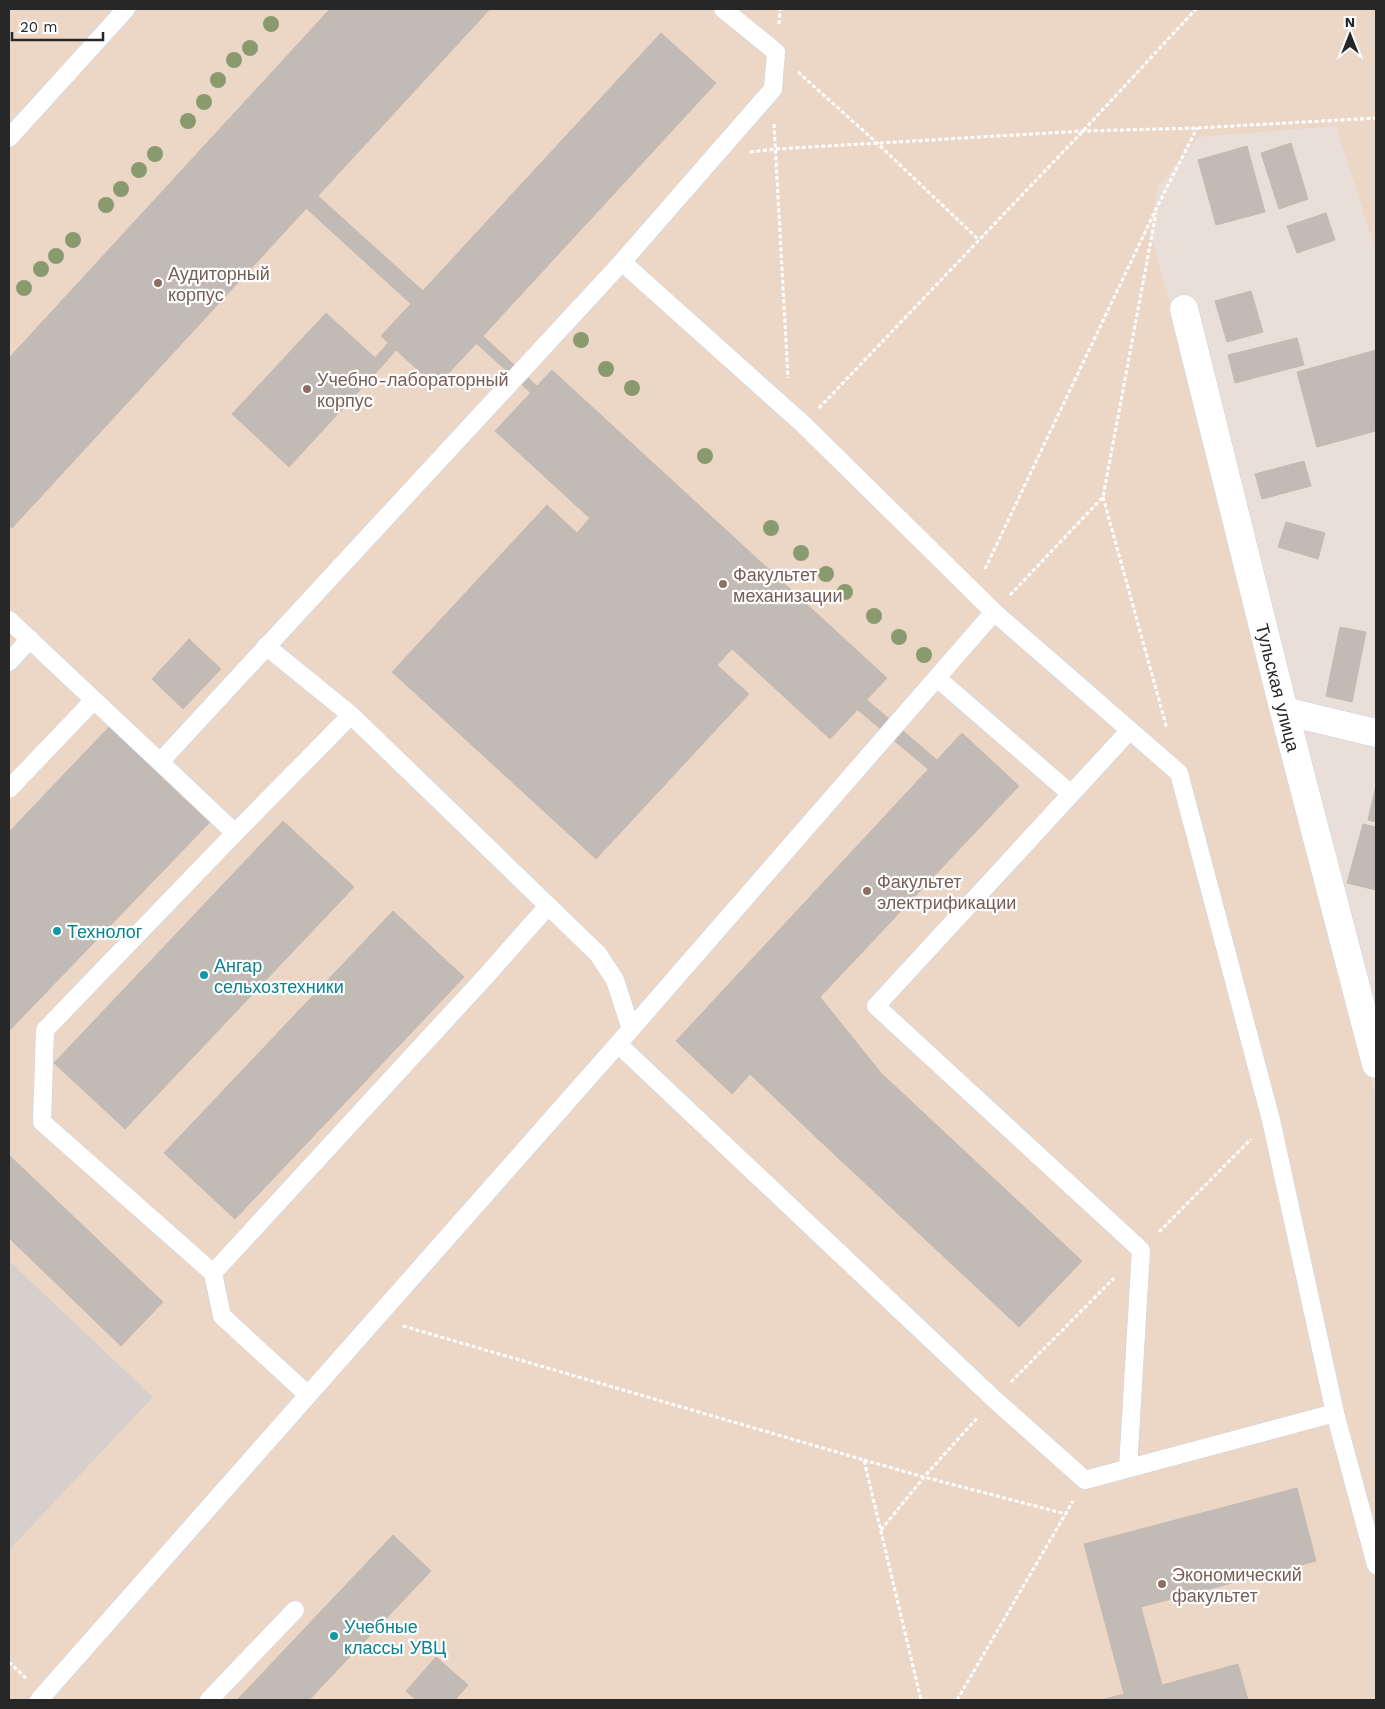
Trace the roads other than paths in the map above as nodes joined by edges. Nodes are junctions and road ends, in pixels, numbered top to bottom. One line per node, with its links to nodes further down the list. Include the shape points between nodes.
1 (126, 9): 3 (lane)
2 (723, 9): 4 (lane, via 776,52 773,90)
3 (9, 138)
4 (622, 262): 6 (lane, via 796,419); 9 (lane)
5 (1184, 309): 13 (street, Тульская улица)
6 (994, 612): 11 (lane); 15 (lane)
7 (9, 620): 8 (lane)
8 (30, 640): 10 (lane); 12 (lane)
9 (266, 646): 14 (lane); 17 (lane)
10 (9, 662)
11 (936, 678): 19 (lane); 22 (lane)
12 (94, 700): 17 (lane); 18 (lane)
13 (1284, 711): 16 (street); 24 (street, Тульская улица)
14 (351, 715): 20 (lane); 21 (lane)
15 (1130, 730): 19 (lane); 27 (lane, via 1179,773 1270,1120)
16 (1376, 733)
17 (160, 762): 20 (lane)
18 (9, 789)
19 (1071, 794): 28 (lane, via 876,1006 1141,1250)
20 (235, 833): 25 (lane, via 44,1030 42,1122)
21 (548, 906): 22 (lane, via 598,954 615,980); 25 (lane)
22 (631, 1029): 23 (lane)
23 (618, 1044): 26 (lane); 28 (lane, via 994,1399 1085,1480)
24 (1376, 1064)
25 (213, 1273): 26 (lane, via 222,1316)
26 (308, 1395): 31 (lane)
27 (1336, 1413): 28 (lane); 29 (lane)
28 (1128, 1468)
29 (1376, 1565)
30 (295, 1610): 32 (lane)
31 (39, 1700)
32 (209, 1700)

